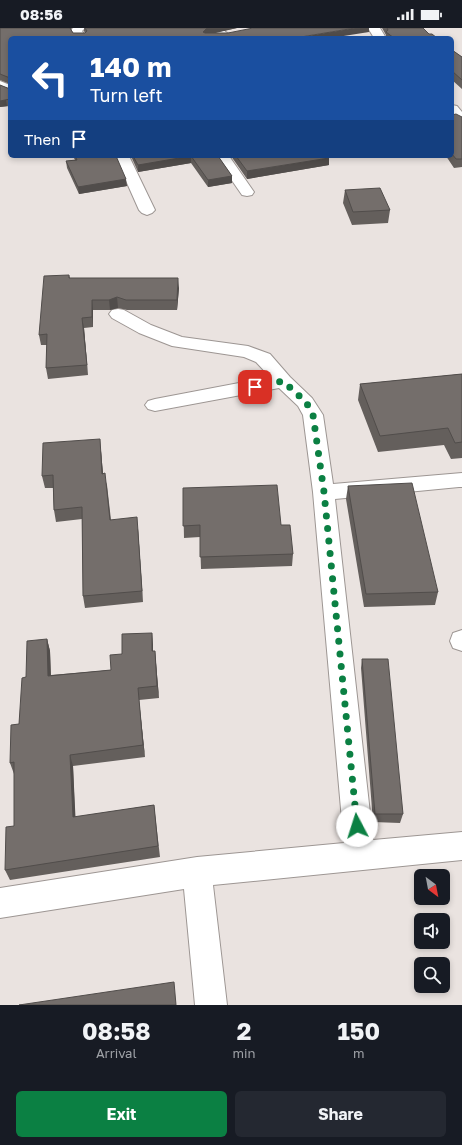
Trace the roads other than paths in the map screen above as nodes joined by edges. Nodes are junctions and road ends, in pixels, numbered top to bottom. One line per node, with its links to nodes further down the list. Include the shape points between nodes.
1 (79, 28): 3 (street, via 76,31)
2 (212, 28): 4 (street, via 228,34)
3 (79, 36)
4 (220, 36)
5 (454, 111): 6 (street)
6 (462, 120)
7 (123, 158): 10 (street)
8 (223, 158): 9 (street)
9 (247, 192)
10 (147, 210)
11 (118, 314): 12 (street, via 145,329 178,342 248,352 262,358)
12 (283, 381): 13 (street); 15 (street, via 306,402 313,415)
13 (155, 405)
14 (459, 480): 15 (street)
15 (324, 492): 17 (street)
16 (462, 846): 17 (street)
17 (360, 856): 18 (street)
18 (197, 872): 19 (street); 20 (street)
19 (0, 903)
20 (211, 1005)

